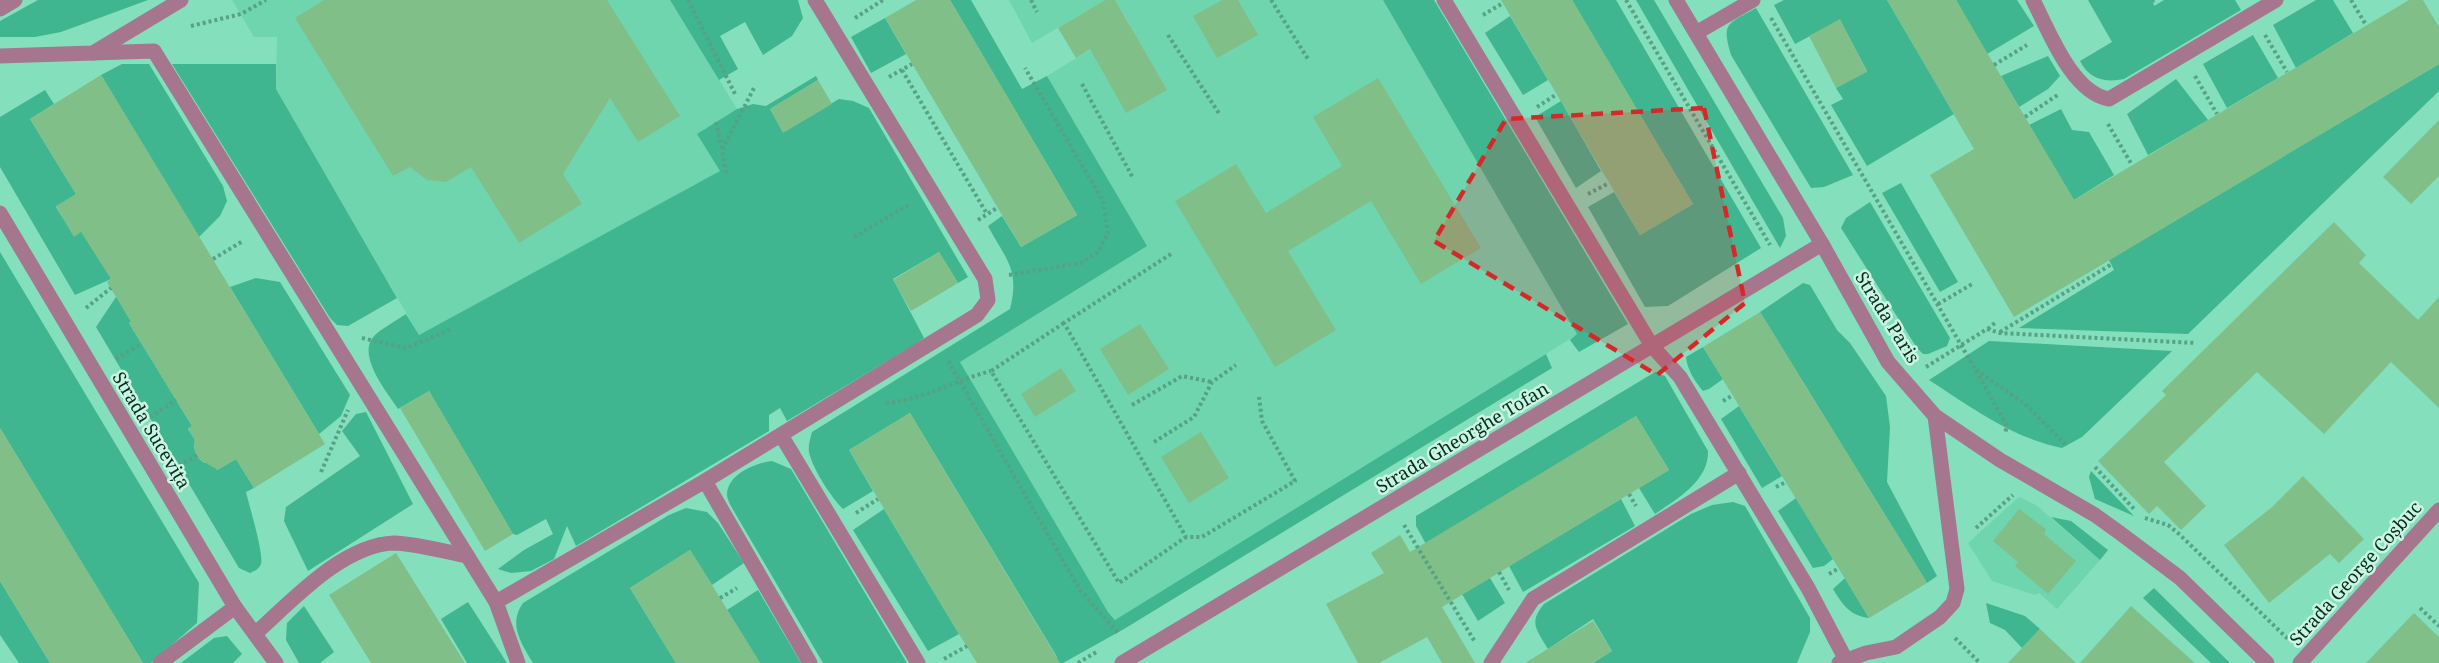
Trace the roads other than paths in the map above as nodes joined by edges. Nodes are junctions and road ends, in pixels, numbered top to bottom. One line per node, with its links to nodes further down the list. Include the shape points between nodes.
1 (15, 0): 9 (street)
2 (181, 0): 11 (street)
3 (815, 0): 17 (street, via 985,279 988,300 977,315)
4 (1444, 0): 15 (street)
5 (1676, 0): 10 (street, Strada Paris)
6 (2033, 0): 7 (street, via 2071,72 2098,97 2109,99)
7 (2276, 0)
8 (1759, 4): 10 (street)
9 (0, 9)
10 (1696, 33): 14 (street, Strada Paris)
11 (93, 53): 12 (street); 21 (street, via 154,51)
12 (0, 56)
13 (0, 213): 23 (street, Strada Sucevița)
14 (1822, 244): 15 (street, Strada Gheorghe Tofan); 16 (street, Strada Paris, via 1888,362)
15 (1652, 346): 18 (street, via 1680,377); 31 (street, Strada Gheorghe Tofan)
16 (1935, 416): 25 (street, via 1957,590 1953,603 1936,620 1896,647); 33 (street, Strada Paris, via 2000,460 2095,515 2180,578)
17 (781, 435): 19 (street); 30 (street)
18 (1739, 473): 25 (street, via 1808,588); 32 (street, via 1533,599)
19 (705, 481): 22 (street); 29 (street)
20 (2439, 510): 34 (street, Strada George Coșbuc)
21 (467, 556): 22 (street); 24 (street, via 394,543 368,549 330,568)
22 (496, 602): 28 (street)
23 (235, 607): 24 (street, Strada Sucevița); 26 (street)
24 (256, 633): 27 (street, Strada Sucevița)
25 (1842, 661)
26 (160, 663)
27 (276, 663)
28 (518, 663)
29 (810, 663)
30 (918, 663)
31 (1122, 663)
32 (1491, 663)
33 (2267, 663)
34 (2300, 663)

